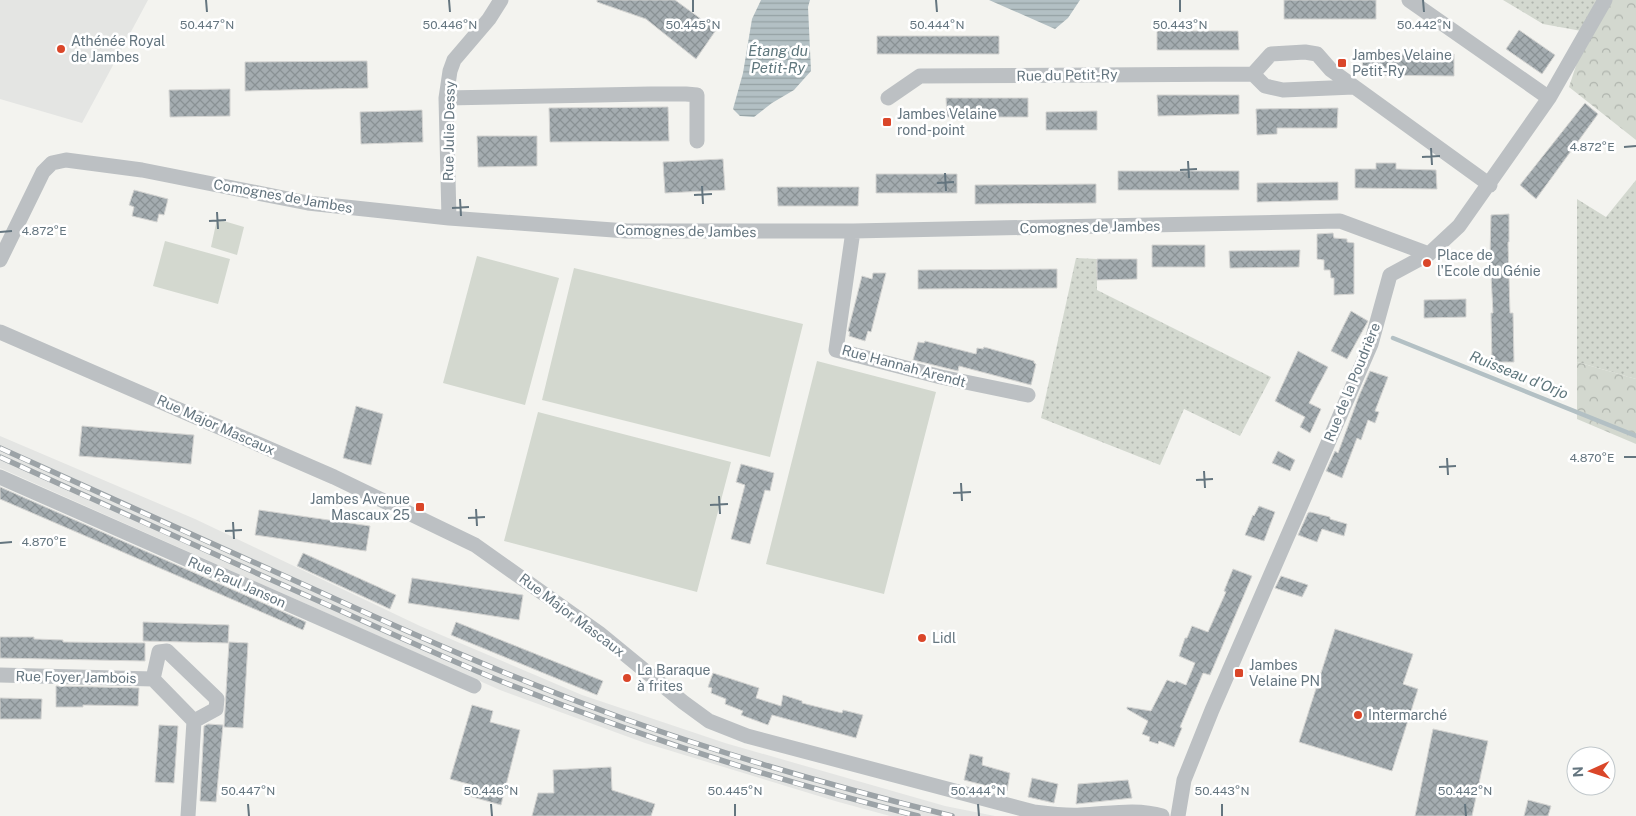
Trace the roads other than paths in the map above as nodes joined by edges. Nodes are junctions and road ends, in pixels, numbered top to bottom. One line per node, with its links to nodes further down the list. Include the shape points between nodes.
1 (501, 0): 6 (street, Rue Julie Dessy, via 454,60)
2 (1409, 0): 8 (street)
3 (1605, 0): 8 (street, Rue de la Poudrière)
4 (1254, 74): 5 (street, via 1264,86 1283,90); 5 (street, via 1271,54 1305,52 1317,54 1331,70); 7 (street, Rue du Petit-Ry, via 920,76)
5 (1354, 87): 10 (street)
6 (446, 98): 9 (street, via 698,95); 11 (street, Rue Julie Dessy)
7 (888, 98)
8 (1550, 98): 10 (street, Rue de la Poudrière)
9 (697, 141)
10 (1490, 185): 13 (street, Rue de la Poudrière, via 1459,226)
11 (449, 218): 12 (street, Comognes de Jambes, via 627,231); 14 (street, Comognes de Jambes, via 308,203 142,170 66,160 52,163 43,172)
12 (853, 231): 13 (street, Comognes de Jambes, via 1340,221); 16 (street, Rue Hannah Arendt, via 836,350)
13 (1429, 254): 24 (street, Rue de la Poudrière, via 1390,275 1370,344 1184,780)
14 (0, 260)
15 (0, 332): 23 (street, Rue Major Mascaux, via 334,477 475,545 599,632 709,721 747,736 1034,812 1079,816 1130,811)
16 (1028, 395)
17 (0, 477): 20 (street, Rue Paul Janson)
18 (0, 675): 19 (street, Rue Foyer Jambois)
19 (153, 679): 21 (street); 21 (street, via 159,652 167,651 217,699 216,709)
20 (474, 686)
21 (194, 721): 22 (street)
22 (188, 816)
23 (1162, 816)
24 (1178, 816)

